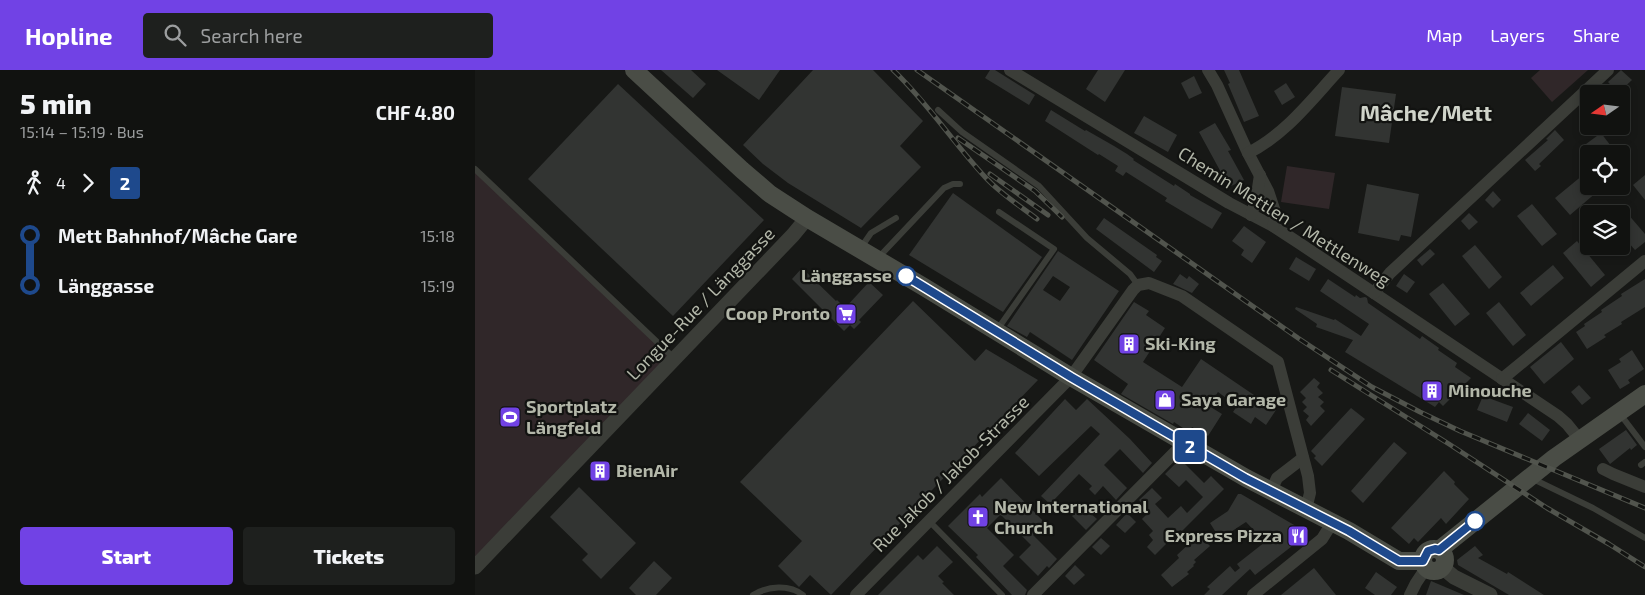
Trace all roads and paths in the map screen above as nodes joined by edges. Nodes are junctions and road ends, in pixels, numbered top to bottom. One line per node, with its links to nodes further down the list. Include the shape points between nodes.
1 (634, 70): 13 (main road, via 770,194)
2 (1010, 70): 12 (street, Chemin Mettlen / Mettlenweg)
3 (1209, 70): 7 (street)
4 (1339, 70): 7 (street, via 1294,119 1261,147)
5 (1608, 70): 20 (street, via 1410,253)
6 (938, 110): 19 (lane, via 962,132 1039,186 1087,238 1130,274)
7 (1248, 153): 9 (street)
8 (475, 170): 22 (lane)
9 (1260, 175): 12 (street); 15 (street, via 1273,203 1276,215)
10 (959, 184): 17 (lane, via 944,188)
11 (999, 212): 21 (lane, via 1054,249)
12 (1251, 214): 15 (street, Chemin Mettlen / Mettlenweg)
13 (807, 218): 16 (main road); 22 (street, Longue-Rue / Länggasse)
14 (896, 218): 16 (lane, via 871,233)
15 (1273, 226): 20 (street, Chemin Mettlen / Mettlenweg)
16 (860, 249): 17 (main road)
17 (877, 259): 21 (main road)
18 (1645, 261): 24 (street)
19 (1138, 285): 23 (street, Rue Jakob / Jakob-Strasse); 30 (street, via 1154,283 1182,296 1278,362)
20 (1374, 293): 24 (street, Chemin Mettlen / Mettlenweg)
21 (996, 331): 23 (main road)
22 (674, 358): 40 (street, Longue-Rue / Länggasse)
23 (1071, 377): 28 (main road); 36 (street, Rue Jakob / Jakob-Strasse)
24 (1503, 379): 27 (street, Chemin Mettlen / Mettlenweg, via 1558,416)
25 (1645, 394): 26 (main road)
26 (1619, 413): 27 (main road); 29 (lane)
27 (1580, 440): 32 (main road)
28 (1184, 443): 34 (main road); 45 (street)
29 (1645, 447)
30 (1303, 458): 34 (street, via 1277,478); 35 (street, via 1310,493)
31 (1603, 469): 33 (street)
32 (1530, 478): 38 (lane, via 1593,508); 39 (main road, via 1439,550 1428,551)
33 (1645, 487)
34 (1271, 491): 35 (main road)
35 (1306, 510): 37 (main road)
36 (930, 522): 43 (street, Rue Jakob / Jakob-Strasse); 44 (lane)
37 (1332, 522): 39 (main road, via 1399,561); 46 (street, via 1322,539)
38 (1645, 538)
39 (1431, 565): 47 (street); 48 (street)
40 (475, 567)
41 (753, 595): 42 (lane, via 765,589 778,588 793,589)
42 (803, 595)
43 (856, 595)
44 (1002, 595)
45 (1033, 595)
46 (1253, 595)
47 (1410, 595)
48 (1490, 595)

